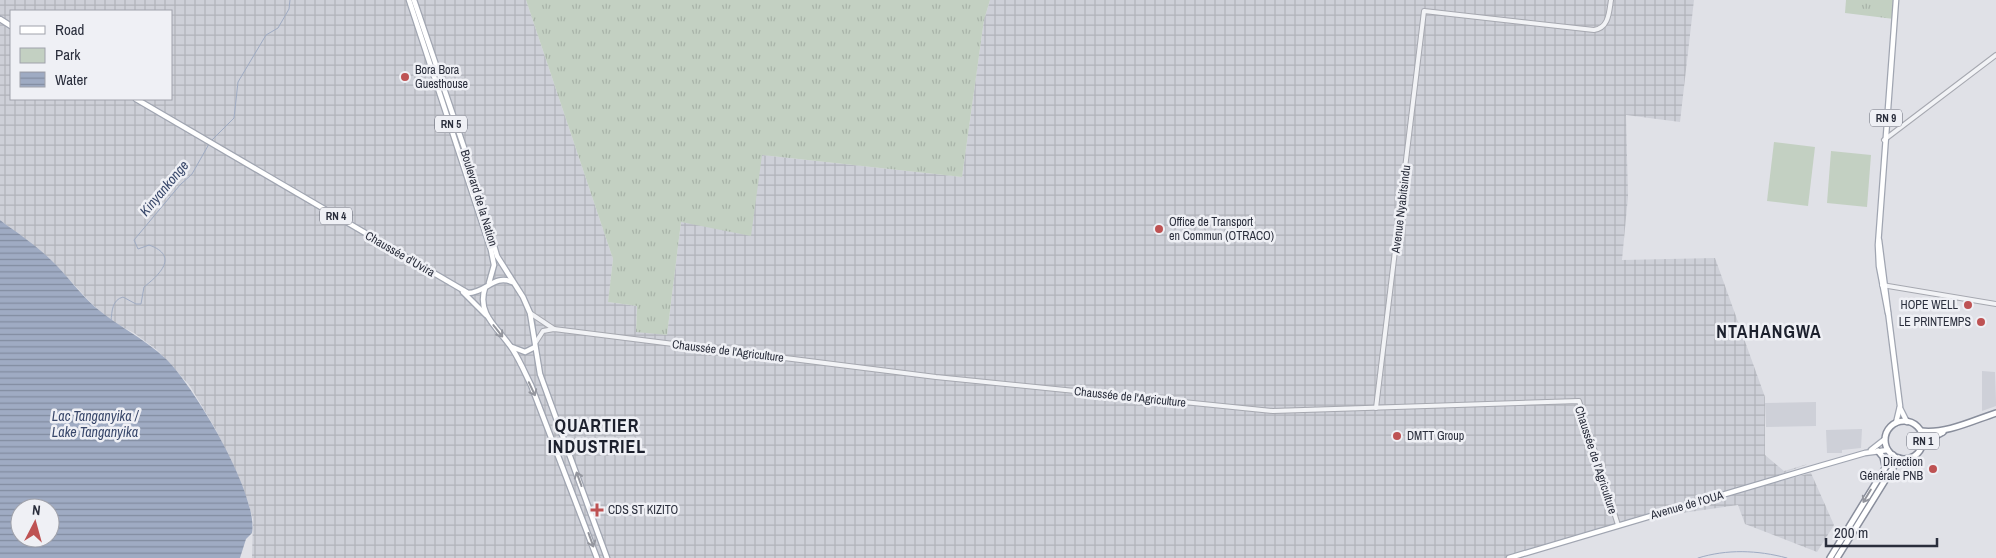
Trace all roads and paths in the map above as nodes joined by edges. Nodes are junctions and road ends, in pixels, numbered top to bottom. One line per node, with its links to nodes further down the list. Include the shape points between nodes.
1 (409, 0): 8 (main road, Boulevard de la Nation / RN 5)
2 (414, 0): 8 (main road, Boulevard de la Nation / RN 5, via 475,180)
3 (1611, 0): 20 (street, Avenue Nyabitsindu, via 1606,22 1594,30 1424,11)
4 (1896, 0): 7 (main road, RN 9)
5 (1996, 55): 7 (street)
6 (138, 100): 12 (main road, Chaussée d'Uvira / RN 4)
7 (1884, 140): 11 (main road, RN 9, via 1878,236)
8 (493, 249): 9 (main road, Boulevard de la Nation); 10 (main road, Boulevard de la Nation, via 494,270)
9 (513, 282): 10 (main road, via 500,280); 14 (main road, Boulevard de la Nation)
10 (487, 286): 12 (main road, RN 4, via 472,293); 15 (main road, Boulevard de la Nation, via 483,302)
11 (1884, 286): 13 (street); 19 (main road, RN 9)
12 (458, 288): 15 (main road, RN 4)
13 (1996, 304)
14 (530, 313): 16 (street, Chaussée de l'Agriculture); 17 (main road, Boulevard de la Nation)
15 (486, 316): 18 (main road, one-way to 18)
16 (554, 329): 17 (street, via 543,331); 20 (street, Chaussée de l'Agriculture, via 936,377 1182,403 1273,411)
17 (536, 344): 18 (main road, via 522,352); 34 (main road, Boulevard de la Nation, one-way to 17, via 540,374)
18 (510, 346): 35 (main road, one-way to 35, via 546,419)
19 (1900, 406): 22 (main road, RN 9); 23 (main road, RN 9)
20 (1376, 408): 36 (street, Chaussée de l'Agriculture, via 1579,402)
21 (1996, 413): 24 (highway, RN 1)
22 (1908, 422): 23 (highway, RN 1); 25 (highway, RN 1)
23 (1896, 423): 26 (highway, RN 1)
24 (1950, 429): 25 (highway, RN 1); 27 (highway, RN 1)
25 (1921, 431): 27 (highway, RN 1)
26 (1885, 439): 28 (highway, RN 1); 30 (main road, Avenue de l'OUA, via 1877,448)
27 (1923, 443): 32 (highway, RN 1, via 1916,455 1908,459)
28 (1888, 450): 29 (main road, Avenue de l'OUA); 31 (highway, RN 1)
29 (1878, 451): 30 (main road, Avenue de l'OUA); 33 (highway)
30 (1865, 453): 36 (main road, Avenue de l'OUA)
31 (1893, 455): 32 (highway, RN 1); 33 (highway)
32 (1899, 458): 41 (highway)
33 (1885, 466): 40 (highway, one-way to 40)
34 (586, 500): 35 (main road); 38 (main road, Boulevard de la Nation)
35 (577, 503): 37 (main road, one-way to 37)
36 (1618, 525): 39 (main road, Avenue de l'OUA)
37 (597, 558)
38 (607, 558)
39 (1509, 558)
40 (1830, 558)
41 (1837, 558)

